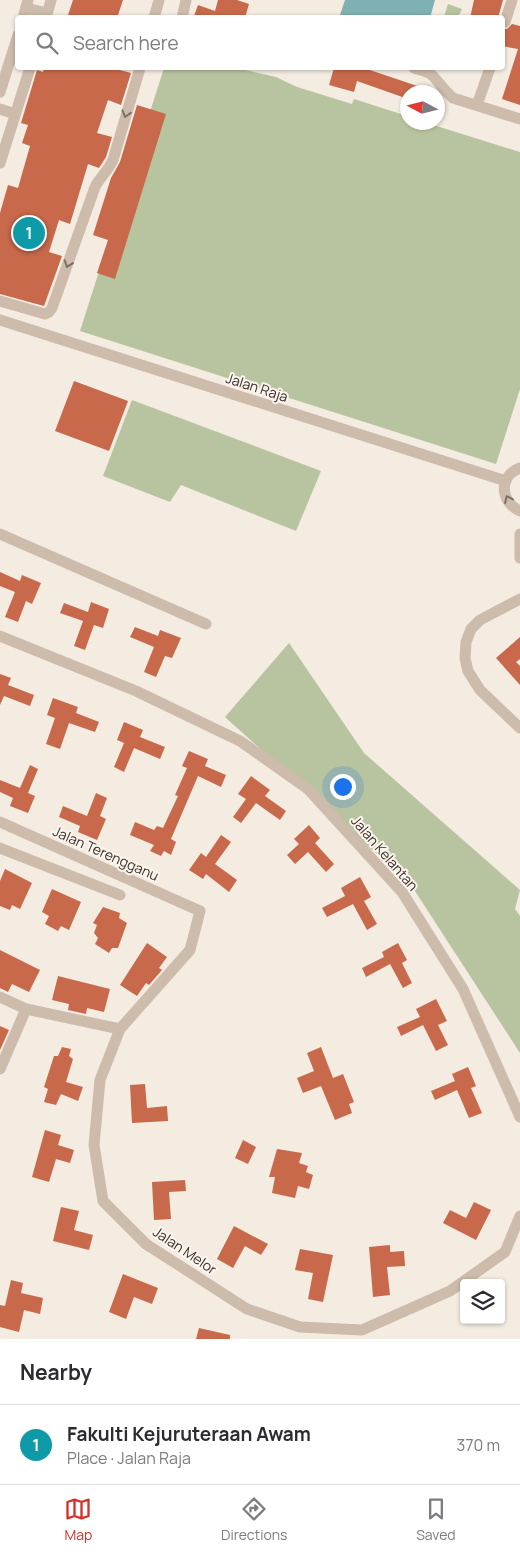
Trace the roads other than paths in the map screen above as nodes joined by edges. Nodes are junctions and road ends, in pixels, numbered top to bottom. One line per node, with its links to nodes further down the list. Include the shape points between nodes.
1 (51, 0): 6 (street)
2 (159, 0): 7 (street)
3 (186, 0): 8 (street)
4 (512, 0): 9 (street)
5 (26, 9): 6 (street)
6 (47, 15)
7 (155, 15)
8 (183, 15)
9 (505, 22)
10 (14, 59): 15 (street)
11 (29, 70): 18 (street)
12 (139, 70): 21 (street, one-way to 21, via 113,160 97,182 52,308 45,314)
13 (420, 70): 16 (street, via 433,77 453,98)
14 (489, 70): 16 (street)
15 (0, 92)
16 (477, 105): 19 (street)
17 (0, 109): 18 (street)
18 (15, 114): 20 (street)
19 (520, 119)
20 (0, 163)
21 (0, 301)
22 (0, 320): 24 (street, Jalan Raja)
23 (520, 468): 24 (street)
24 (506, 481): 25 (street, one-way to 24, via 508,503 504,489)
25 (520, 512)
26 (0, 534): 30 (street)
27 (520, 534): 28 (street)
28 (520, 558)
29 (520, 599): 32 (street, via 480,620 471,629 465,658 468,671 480,690)
30 (206, 624)
31 (0, 636): 41 (street, Jalan Kelantan, via 136,691 240,741 308,789 402,892 463,989)
32 (520, 728)
33 (0, 822): 36 (street, Jalan Terengganu)
34 (0, 848): 35 (street)
35 (120, 895)
36 (200, 911): 39 (street, Jalan Melor, via 190,950)
37 (0, 997): 38 (street)
38 (26, 1009): 39 (street); 40 (street)
39 (120, 1029): 42 (street, Jalan Melor, via 100,1080 94,1145 104,1202 146,1244 248,1309 300,1327 362,1330 450,1291 505,1252)
40 (0, 1069)
41 (520, 1117)
42 (520, 1216)

